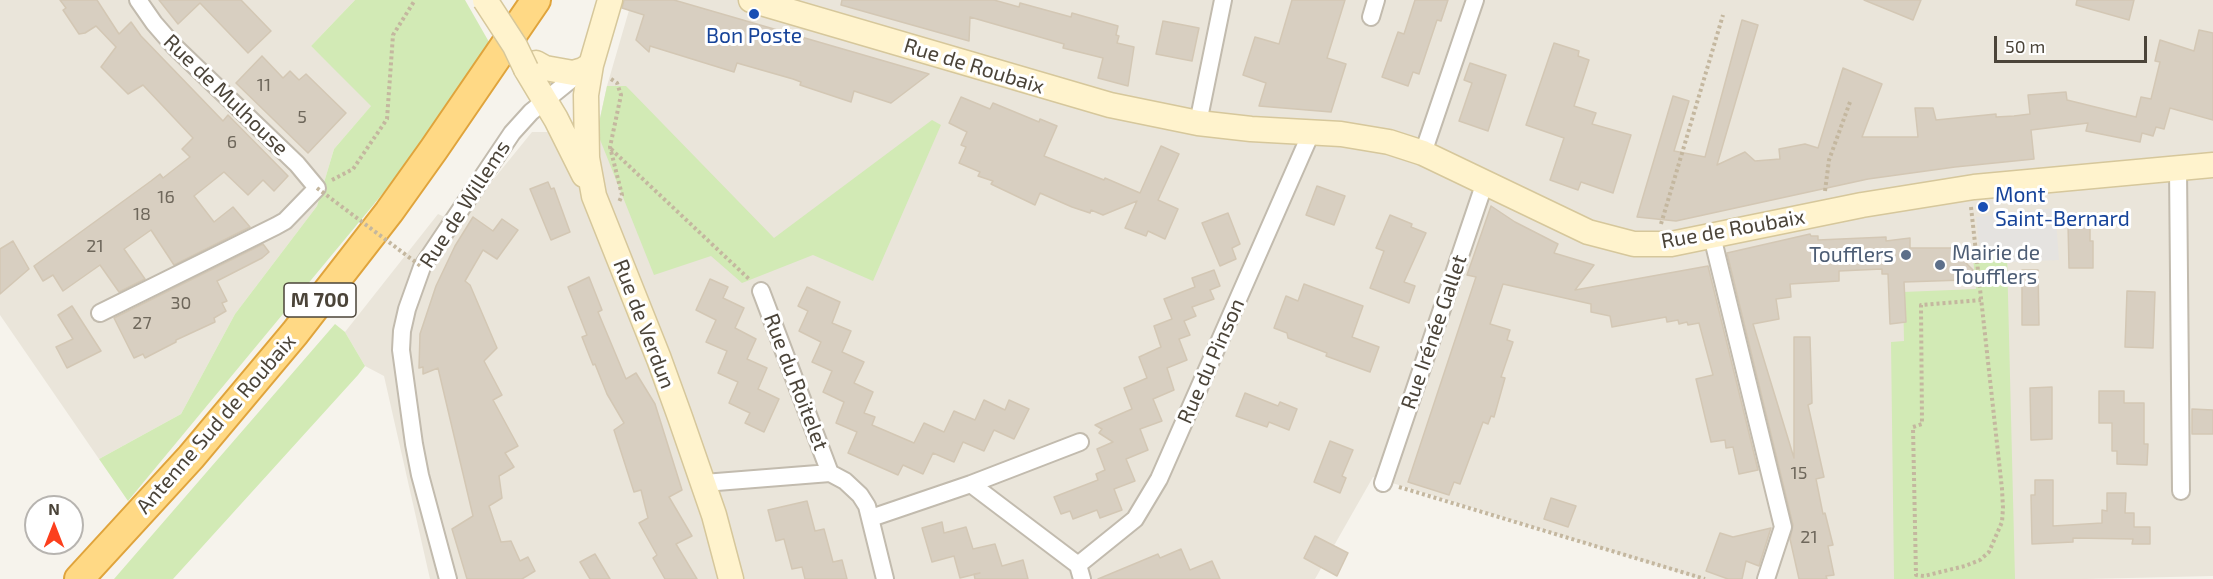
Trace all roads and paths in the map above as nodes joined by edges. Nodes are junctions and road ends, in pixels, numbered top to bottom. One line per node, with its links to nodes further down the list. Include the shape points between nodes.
1 (138, 0): 24 (street, Rue de Mulhouse, via 174,46)
2 (415, 0): 24 (path, via 393,35 387,119 353,169)
3 (485, 0): 13 (main road, bridge)
4 (536, 0): 42 (highway, Antenne Sud de Roubaix / M 700, via 428,158 295,333 191,457)
5 (552, 0): 43 (highway, Antenne Sud de Roubaix / M 700, via 458,140 295,356)
6 (610, 0): 14 (main road)
7 (751, 0): 18 (main road, Rue de Roubaix, via 1068,94)
8 (1223, 0): 18 (street)
9 (1376, 0): 12 (street)
10 (1475, 0): 20 (street)
11 (1723, 15): 29 (path)
12 (1371, 17)
13 (531, 66): 14 (main road, via 573,73); 15 (main road)
14 (587, 68): 15 (street, Rue de Willems); 17 (main road, Rue de Verdun)
15 (546, 100): 26 (main road); 30 (street, Rue de Willems, via 512,133)
16 (1850, 102): 27 (path, via 1829,160)
17 (585, 123): 26 (main road, Rue de Verdun); 31 (path)
18 (1198, 123): 19 (main road, Rue de Roubaix)
19 (1311, 133): 20 (main road, Rue de Roubaix, via 1364,137); 41 (street, Rue du Pinson, via 1159,479 1135,519)
20 (1423, 153): 23 (main road, Rue de Roubaix)
21 (2213, 165): 22 (main road, Rue de Roubaix)
22 (2178, 168): 25 (main road, Rue de Roubaix); 39 (street)
23 (1485, 182): 29 (main road, Rue de Roubaix, via 1588,232 1615,240); 37 (street, Rue Irénée Gallet)
24 (317, 188): 30 (path, bridge); 33 (street, via 285,221)
25 (1968, 189): 27 (main road, Rue de Roubaix); 32 (path)
26 (594, 196): 36 (main road, Rue de Verdun)
27 (1823, 213): 28 (main road, Rue de Roubaix)
28 (1712, 236): 29 (main road, Rue de Roubaix); 48 (street, via 1783,527)
29 (1655, 244)
30 (422, 267): 44 (street, Rue de Willems, via 402,331 403,365 420,475)
31 (761, 291): 35 (street, Rue du Roitelet)
32 (1981, 300): 32 (path, via 2002,489 2002,522 1989,552 1980,560 1934,574 1916,575 1913,426 1922,424 1921,305)
33 (100, 314)
34 (1080, 442): 38 (street)
35 (830, 473): 36 (street, Rue du Roitelet); 40 (street, Rue du Roitelet, via 860,495)
36 (704, 483): 45 (main road, Rue de Verdun)
37 (1383, 483): 47 (path)
38 (971, 484): 40 (street); 41 (street, Rue du Pinson)
39 (2181, 491)
40 (871, 518): 46 (street, Rue du Roitelet)
41 (1080, 572)
42 (79, 579)
43 (101, 579)
44 (448, 579)
45 (731, 579)
46 (885, 579)
47 (1706, 579)
48 (1766, 579)

